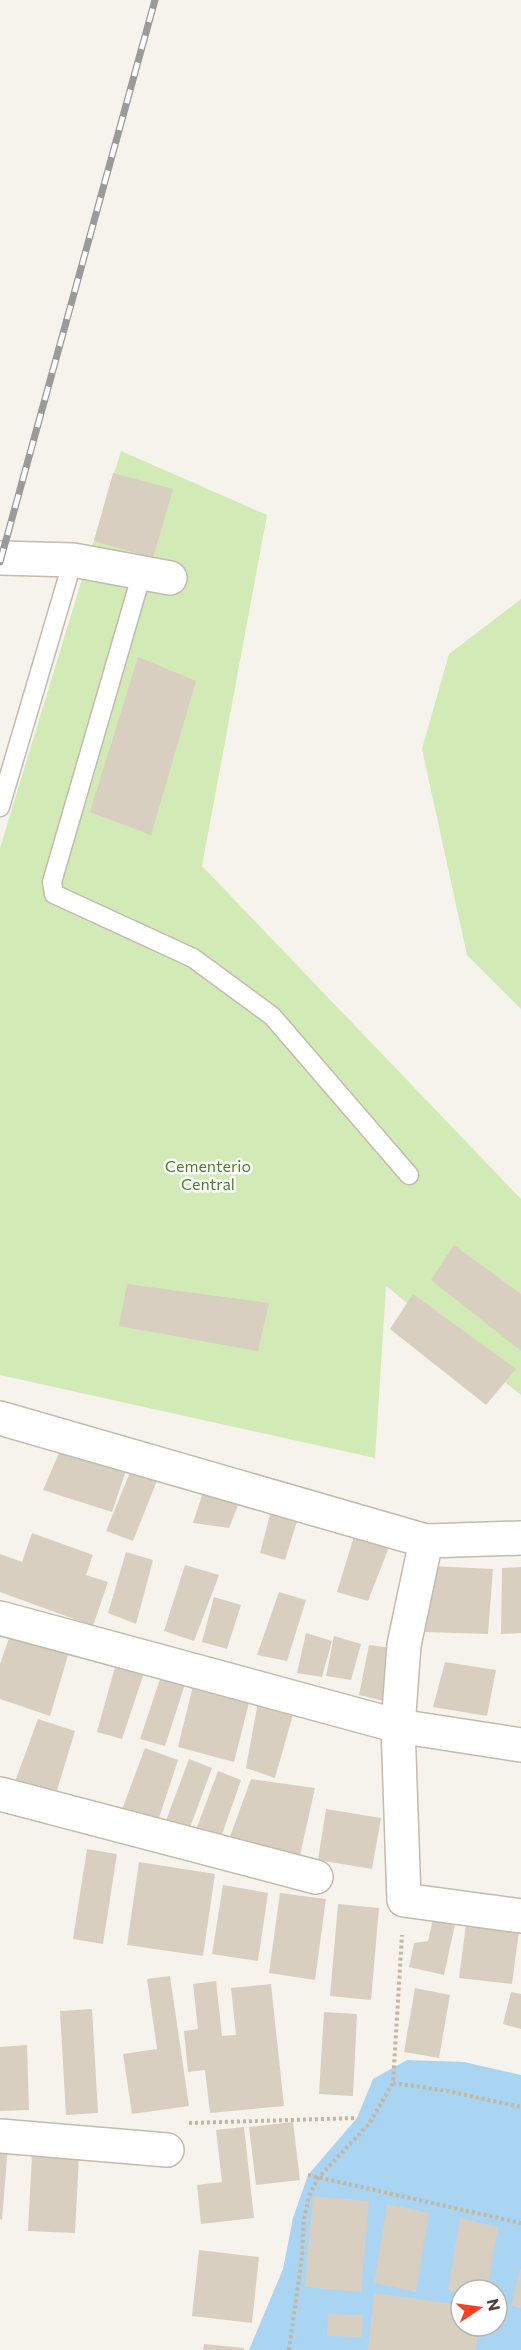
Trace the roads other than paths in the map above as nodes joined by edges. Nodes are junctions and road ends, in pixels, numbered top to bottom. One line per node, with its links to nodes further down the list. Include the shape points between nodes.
1 (0, 558): 2 (street)
2 (73, 560): 3 (street); 4 (lane)
3 (156, 576): 5 (lane, via 52,882 54,894 193,958 272,1016)
4 (0, 807)
5 (409, 1175)
6 (2, 1425): 8 (street)
7 (521, 1538): 8 (street)
8 (426, 1541): 10 (street, via 404,1645)
9 (0, 1618): 10 (street)
10 (398, 1726): 11 (street); 14 (street, via 404,1900)
11 (521, 1745)
12 (0, 1794): 13 (street)
13 (316, 1876)
14 (521, 1916)
15 (0, 2136): 16 (street)
16 (167, 2150)

